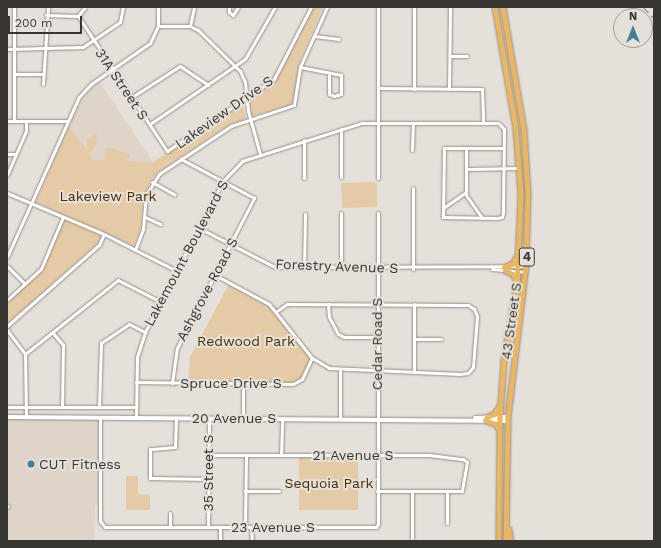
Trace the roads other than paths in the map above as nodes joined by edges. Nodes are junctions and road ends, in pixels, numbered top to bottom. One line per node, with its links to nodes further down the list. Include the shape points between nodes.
1 (14, 7): 28 (street)
2 (48, 7): 19 (street)
3 (86, 7): 20 (street)
4 (123, 7): 24 (street, via 120,22)
5 (158, 7): 21 (street)
6 (194, 7): 22 (street)
7 (229, 7): 8 (street, via 229,12 233,15)
8 (238, 7)
9 (270, 7): 18 (street)
10 (311, 7): 43 (street, Lakeview Drive S, via 274,79)
11 (327, 7): 23 (street)
12 (378, 7): 39 (street)
13 (414, 7): 40 (street)
14 (446, 7): 15 (street)
15 (450, 7): 29 (street)
16 (495, 7): 65 (highway, 43 Street S / 4, via 512,99)
17 (503, 7): 98 (highway, 43 Street S / 4, via 519,98 526,160)
18 (275, 8): 31 (street, via 250,55)
19 (46, 15): 20 (street); 26 (street)
20 (78, 16): 24 (street, 31A Street S)
21 (158, 26): 22 (street); 33 (street, via 150,43)
22 (190, 26): 31 (street, via 202,33)
23 (314, 36): 25 (street); 32 (street)
24 (93, 40): 26 (street, via 80,48); 33 (street, 31A Street S)
25 (339, 40)
26 (46, 48): 28 (street); 35 (street, via 46,74)
27 (7, 49): 28 (street)
28 (14, 49): 34 (street)
29 (450, 56): 30 (street); 41 (street)
30 (468, 56)
31 (236, 66): 38 (street); 43 (street, via 245,82)
32 (300, 67): 36 (street); 44 (street, via 294,105)
33 (112, 70): 42 (street, 31A Street S); 48 (street, via 84,90)
34 (14, 74): 35 (street); 46 (street)
35 (43, 74): 37 (street)
36 (330, 75): 36 (street, via 342,76 341,94 329,94)
37 (43, 84)
38 (208, 85): 42 (street, via 180,66); 52 (street)
39 (378, 88): 40 (street); 49 (street)
40 (414, 89): 41 (street)
41 (449, 89): 51 (street, via 483,91)
42 (132, 97): 52 (street, 31A Street S)
43 (247, 97): 44 (street); 58 (street, Lakeview Drive S)
44 (250, 119): 61 (street); 62 (street, via 231,126)
45 (7, 120): 46 (street)
46 (14, 121): 47 (street)
47 (26, 121): 48 (street); 60 (street, via 26,131)
48 (67, 121): 76 (street)
49 (378, 123): 50 (street, Lakemount Boulevard S); 53 (street, Lakemount Boulevard S, via 362,123); 69 (street)
50 (413, 123): 51 (street, Lakemount Boulevard S); 57 (street)
51 (483, 123): 56 (street, Lakemount Boulevard S, via 498,123 503,126)
52 (150, 124): 58 (street, 31A Street S)
53 (341, 129): 54 (street, Lakemount Boulevard S); 68 (street)
54 (304, 140): 61 (street, Lakemount Boulevard S); 67 (street)
55 (466, 148): 56 (street); 63 (street); 77 (street, via 444,148)
56 (503, 148): 64 (street, Lakemount Boulevard S)
57 (412, 150)
58 (167, 151)
59 (7, 154): 60 (street)
60 (16, 154): 66 (street)
61 (260, 154): 70 (street, Lakemount Boulevard S, via 242,160)
62 (181, 159): 70 (street); 71 (street)
63 (466, 168): 64 (street); 73 (street)
64 (504, 168): 65 (street); 83 (street, Lakemount Boulevard S, via 502,217)
65 (519, 168): 88 (highway, 43 Street S / 4)
66 (7, 175)
67 (304, 178)
68 (341, 178)
69 (378, 178)
70 (223, 181): 85 (street, Lakemount Boulevard S); 87 (street, Ashgrove Road S, via 254,198)
71 (152, 182): 75 (street); 82 (street, via 146,195)
72 (413, 188): 94 (street)
73 (466, 192): 77 (street); 83 (street)
74 (7, 193): 76 (street)
75 (175, 195)
76 (32, 204): 81 (street); 90 (street)
77 (443, 208): 83 (street, via 443,218)
78 (341, 213): 93 (street)
79 (378, 213): 95 (street, Cedar Road S)
80 (304, 214): 92 (street)
81 (63, 217): 86 (street); 101 (street, via 41,268)
82 (145, 217): 84 (street); 89 (street)
83 (482, 218)
84 (160, 224)
85 (199, 228): 87 (street, Forestry Avenue S); 99 (street, Lakemount Boulevard S)
86 (104, 234): 89 (street); 109 (street, via 99,245)
87 (231, 245): 92 (street, Forestry Avenue S, via 275,268); 100 (street, Ashgrove Road S)
88 (520, 249): 96 (highway, via 514,262); 97 (highway, 43 Street S / 4)
89 (135, 250): 99 (street)
90 (7, 257)
91 (7, 266): 101 (street)
92 (304, 268): 93 (street, Forestry Avenue S)
93 (341, 268): 95 (street, Forestry Avenue S)
94 (413, 268): 95 (street, Forestry Avenue S); 96 (street, Forestry Avenue S)
95 (377, 269): 106 (street, Cedar Road S)
96 (504, 269): 97 (street, Forestry Avenue S); 102 (highway, via 514,274)
97 (518, 269): 98 (street, Forestry Avenue S); 102 (highway, 43 Street S / 4)
98 (526, 269): 142 (highway, 43 Street S / 4)
99 (177, 271): 104 (street, Lakemount Boulevard S)
100 (214, 276): 108 (street); 122 (street, Ashgrove Road S, via 177,348)
101 (25, 284): 103 (street)
102 (517, 284): 124 (highway, 43 Street S / 4, via 504,361)
103 (7, 300)
104 (161, 302): 111 (street, Lakemount Boulevard S); 112 (street, via 118,280)
105 (328, 304): 106 (street); 108 (street, via 288,304); 113 (street, via 329,317 338,334 344,337)
106 (378, 304): 107 (street); 113 (street, Cedar Road S)
107 (414, 304): 114 (street); 120 (street, via 468,305 474,309 477,316 474,363 471,370 460,374)
108 (277, 311): 117 (street)
109 (7, 326)
110 (7, 330): 116 (street)
111 (145, 332): 121 (street, Lakemount Boulevard S, via 137,357); 128 (street, via 129,324 101,343)
112 (53, 333): 116 (street); 127 (street, via 63,345)
113 (377, 337): 119 (street, Cedar Road S)
114 (414, 339): 115 (street); 120 (street)
115 (440, 339)
116 (25, 354): 126 (street)
117 (312, 358): 118 (street, via 324,366); 123 (street, Spruce Drive S, via 302,379 296,383)
118 (340, 370): 119 (street); 138 (street)
119 (377, 370): 120 (street); 139 (street, Cedar Road S)
120 (414, 372)
121 (136, 382): 122 (street, Spruce Drive S); 129 (street, Lakemount Boulevard S)
122 (172, 383): 123 (street, Spruce Drive S)
123 (243, 383): 136 (street)
124 (501, 402): 140 (highway, via 494,414); 141 (highway, 43 Street S / 4)
125 (7, 407): 126 (street)
126 (26, 407): 127 (street); 131 (street)
127 (62, 407): 128 (street)
128 (99, 407): 129 (street)
129 (136, 407): 133 (street, Lakemount Boulevard S)
130 (7, 417): 131 (street, 20 Avenue S)
131 (26, 417): 132 (street, 20 Avenue S)
132 (100, 417): 133 (street, 20 Avenue S); 158 (street, 23 Avenue S, via 102,526)
133 (136, 417): 134 (street, 20 Avenue S)
134 (176, 418): 135 (street, 20 Avenue S); 148 (street, via 175,447 150,449 150,478)
135 (209, 418): 136 (street, 20 Avenue S); 144 (street, 35 Street S)
136 (243, 418): 137 (street, 20 Avenue S)
137 (282, 419): 138 (street, 20 Avenue S); 146 (street)
138 (340, 419): 139 (street, 20 Avenue S)
139 (377, 419): 140 (street, 20 Avenue S); 147 (street, Cedar Road S)
140 (486, 419): 141 (street, 20 Avenue S); 143 (highway, via 496,424)
141 (500, 419): 142 (street, 20 Avenue S); 143 (highway, 43 Street S / 4)
142 (508, 419): 155 (highway, 43 Street S / 4)
143 (500, 430): 154 (highway, 43 Street S / 4)
144 (209, 454): 145 (street, 21 Avenue S); 148 (street, 35 Street S)
145 (246, 455): 146 (street, 21 Avenue S); 149 (street)
146 (282, 455): 147 (street, 21 Avenue S)
147 (376, 455): 151 (street, Cedar Road S); 153 (street, 21 Avenue S, via 430,455 466,461 463,490)
148 (208, 479): 159 (street, 35 Street S)
149 (245, 491): 150 (street); 161 (street)
150 (279, 491)
151 (377, 491): 152 (street); 162 (street, Cedar Road S)
152 (412, 492): 153 (street); 164 (street)
153 (447, 492): 157 (street)
154 (499, 502): 155 (highway); 167 (highway, 43 Street S / 4)
155 (507, 506): 168 (highway, 43 Street S / 4); 169 (highway)
156 (170, 513): 158 (street)
157 (447, 523)
158 (170, 527): 159 (street, 23 Avenue S)
159 (208, 527): 160 (street, 23 Avenue S)
160 (220, 527): 161 (street, 23 Avenue S); 165 (street, 35 Street S)
161 (245, 527): 163 (street, 23 Avenue S)
162 (376, 527): 163 (street, 23 Avenue S)
163 (251, 528): 166 (street)
164 (412, 538)
165 (220, 541)
166 (252, 541)
167 (498, 541)
168 (506, 541)
169 (511, 541)

